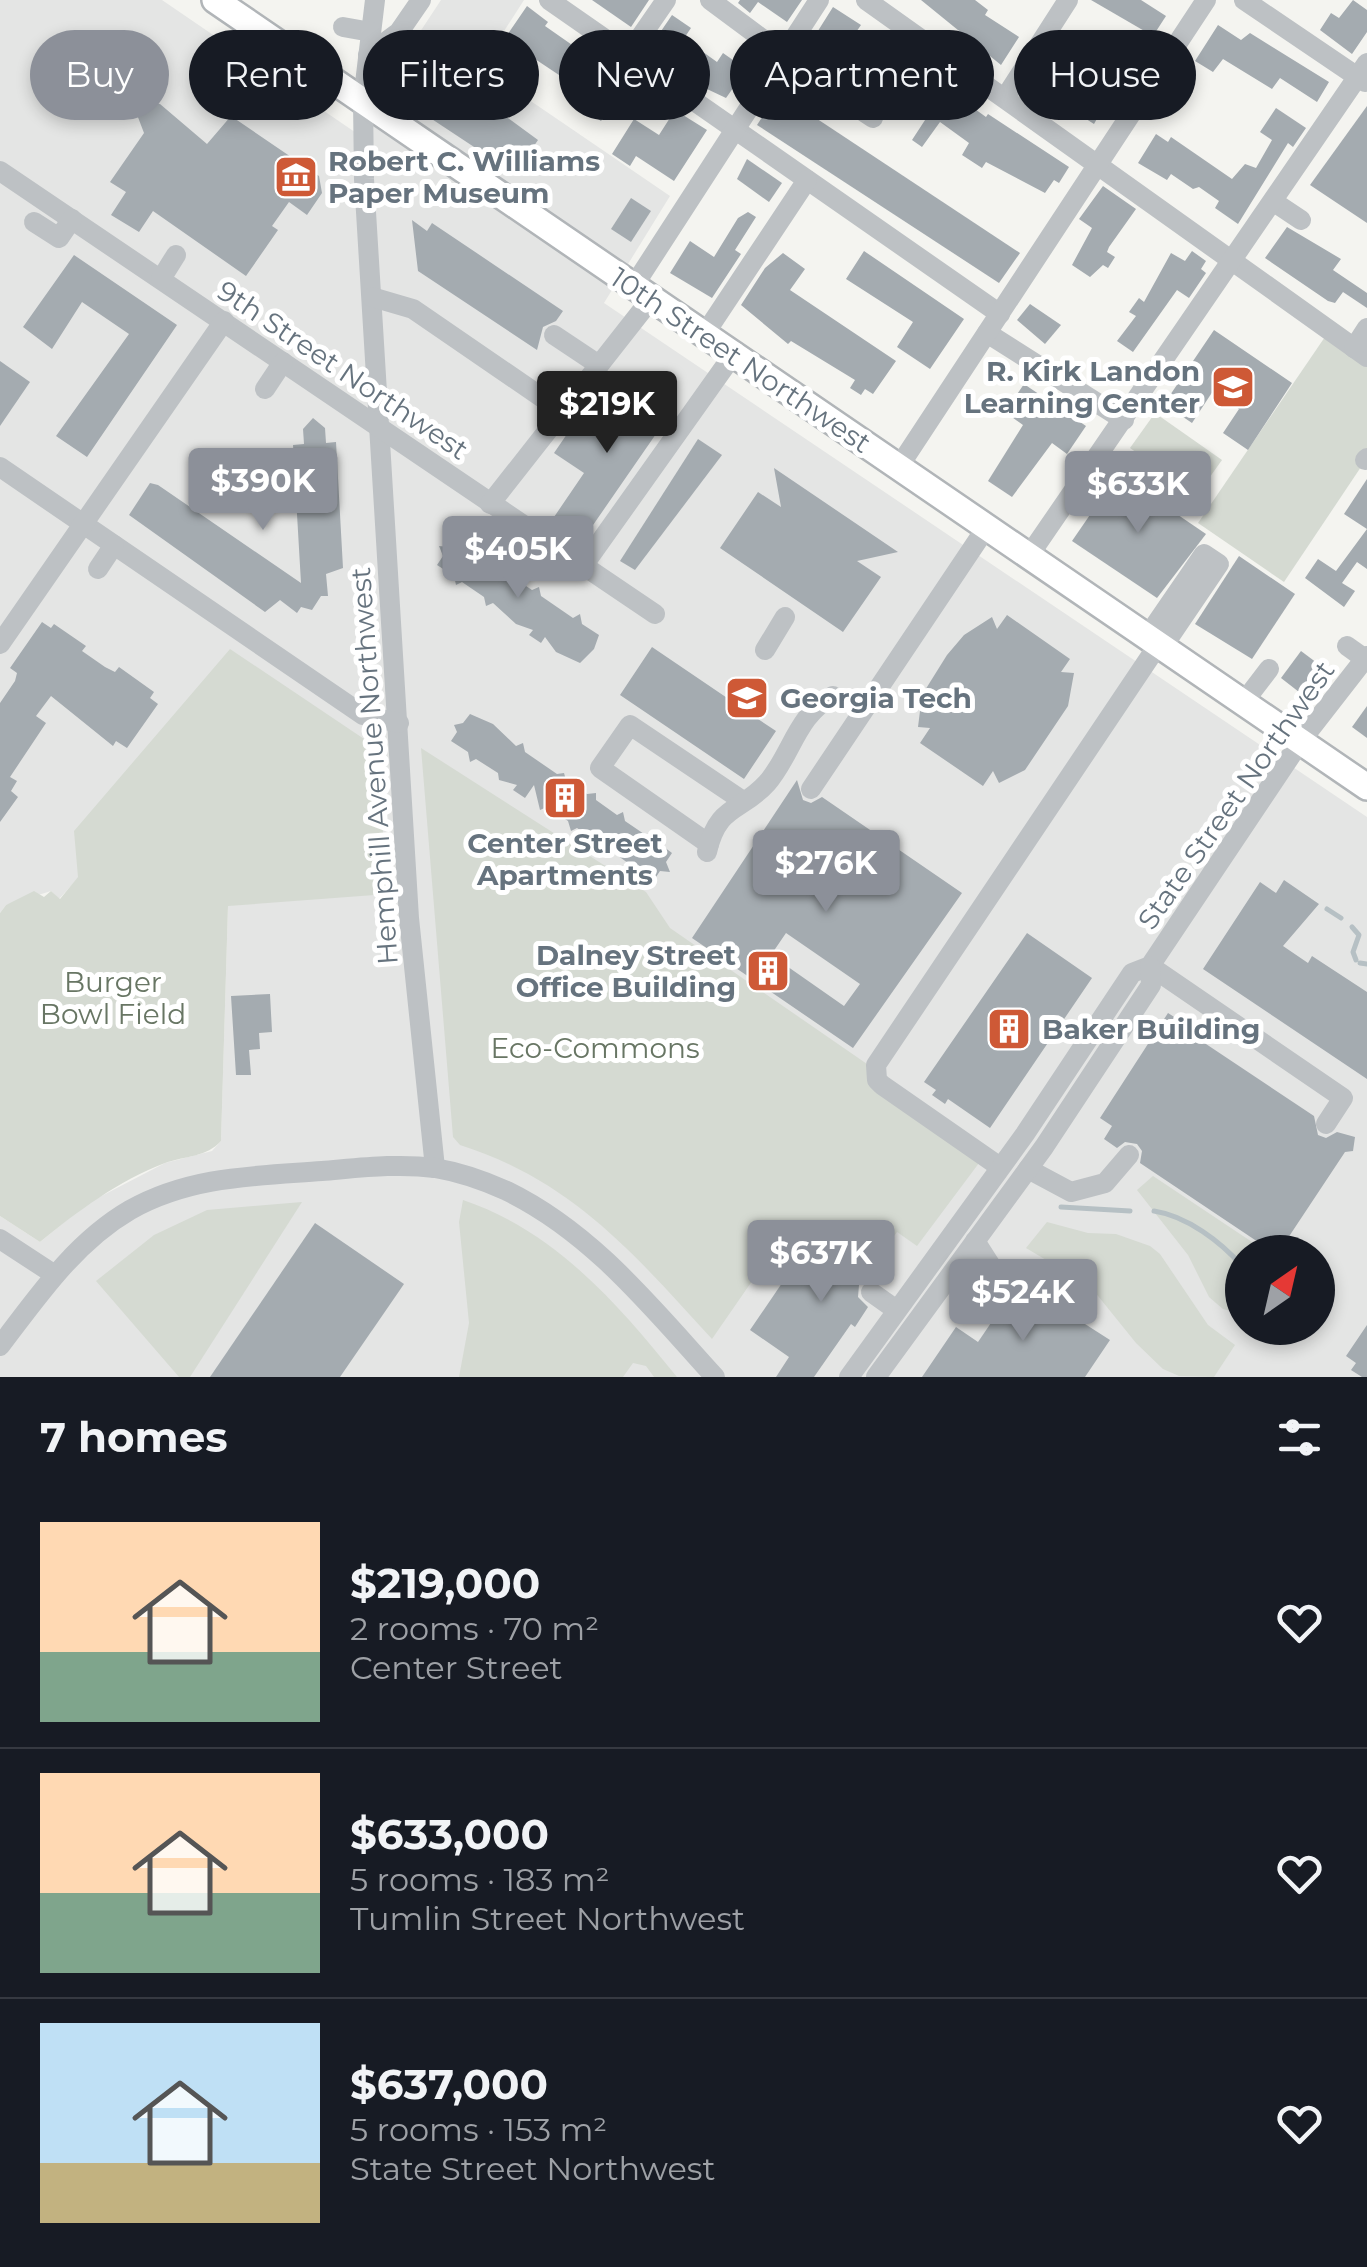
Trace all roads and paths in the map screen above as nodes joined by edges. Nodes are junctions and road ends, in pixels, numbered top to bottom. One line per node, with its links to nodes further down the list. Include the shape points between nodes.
1 (215, 0): 22 (main road, 10th Street Northwest)
2 (375, 0): 13 (street, Hemphill Avenue Northwest)
3 (421, 0): 14 (street)
4 (549, 0): 15 (street)
5 (666, 0): 16 (street)
6 (710, 0): 17 (street)
7 (819, 0): 18 (street)
8 (866, 0): 21 (street)
9 (1068, 0): 21 (street)
10 (1206, 0): 28 (street)
11 (1244, 0): 20 (street)
12 (344, 27): 19 (street)
13 (371, 30)
14 (400, 30)
15 (592, 30)
16 (645, 30)
17 (749, 30)
18 (800, 30)
19 (363, 31)
20 (1364, 74): 31 (street)
21 (1005, 98): 28 (street)
22 (363, 100)
23 (710, 112): 27 (street)
24 (364, 120): 39 (street, Hemphill Avenue Northwest)
25 (396, 120): 38 (main road, 10th Street Northwest, via 521,197)
26 (742, 120): 27 (street)
27 (736, 130): 30 (street); 38 (street)
28 (1098, 164): 36 (street); 40 (street)
29 (0, 171): 32 (street, 9th Street Northwest)
30 (808, 180): 40 (street); 45 (street)
31 (1274, 202): 33 (street); 36 (street)
32 (72, 220): 34 (street, via 59,238); 37 (street, 9th Street Northwest)
33 (1301, 220)
34 (34, 222)
35 (176, 256): 37 (street)
36 (1232, 264): 46 (street); 52 (street, via 1141,384)
37 (161, 279): 41 (street, 9th Street Northwest)
38 (642, 293): 45 (main road, 10th Street Northwest); 49 (street)
39 (372, 297): 51 (street, via 413,309); 53 (street, Hemphill Avenue Northwest)
40 (1000, 314): 43 (street)
41 (224, 321): 48 (street, 9th Street Northwest); 57 (street)
42 (1367, 328): 46 (street)
43 (987, 334): 52 (street); 55 (street)
44 (554, 335): 49 (street)
45 (704, 335): 47 (main road, 10th Street Northwest)
46 (1360, 353)
47 (733, 355): 55 (main road, 10th Street Northwest); 61 (street)
48 (283, 362): 50 (street); 53 (street, 9th Street Northwest)
49 (599, 365): 51 (street)
50 (265, 388)
51 (562, 412): 56 (street)
52 (1124, 420): 60 (street)
53 (380, 429): 56 (street, 9th Street Northwest); 73 (street, Hemphill Avenue Northwest)
54 (0, 468): 57 (street)
55 (898, 468): 58 (main road, 10th Street Northwest)
56 (490, 504): 61 (street, 9th Street Northwest)
57 (84, 524): 59 (street); 66 (street)
58 (986, 528): 60 (main road, 10th Street Northwest); 76 (street)
59 (114, 544): 62 (street); 73 (street, via 363,715)
60 (1028, 557): 65 (main road, 10th Street Northwest)
61 (583, 566): 63 (street, 9th Street Northwest)
62 (98, 570)
63 (655, 614)
64 (786, 618): 68 (street)
65 (1156, 643): 72 (main road, 10th Street Northwest); 82 (street, via 874,1072 882,1085)
66 (0, 644)
67 (1346, 646): 69 (street)
68 (765, 650)
69 (1366, 658): 74 (street, State Street Northwest)
70 (1269, 669): 72 (street)
71 (833, 696): 77 (street, via 797,731 768,782)
72 (1243, 702): 74 (main road, 10th Street Northwest)
73 (398, 723): 81 (street, Hemphill Avenue Northwest)
74 (1300, 742): 75 (main road, 10th Street Northwest); 78 (street, State Street Northwest)
75 (1367, 787)
76 (811, 790)
77 (743, 802): 77 (street, via 727,810 708,849 600,768 630,726)
78 (1150, 966): 79 (street, via 1343,1098); 82 (street, State Street Northwest, via 1132,973); 83 (street, State Street Northwest, via 1149,989)
79 (1326, 1124)
80 (1129, 1155): 83 (street, via 1105,1183 1071,1192)
81 (435, 1168): 86 (street, via 234,1176 193,1184 130,1210); 91 (street, via 508,1192 560,1224 608,1261)
82 (1000, 1168): 89 (street, State Street Northwest)
83 (1028, 1169): 85 (street, State Street Northwest)
84 (0, 1239): 86 (street)
85 (974, 1241): 87 (street); 93 (street, State Street Northwest)
86 (55, 1274): 90 (street)
87 (998, 1278)
88 (871, 1292): 89 (street)
89 (895, 1309): 92 (street, State Street Northwest)
90 (0, 1346)
91 (715, 1377)
92 (849, 1377)
93 (876, 1377)

